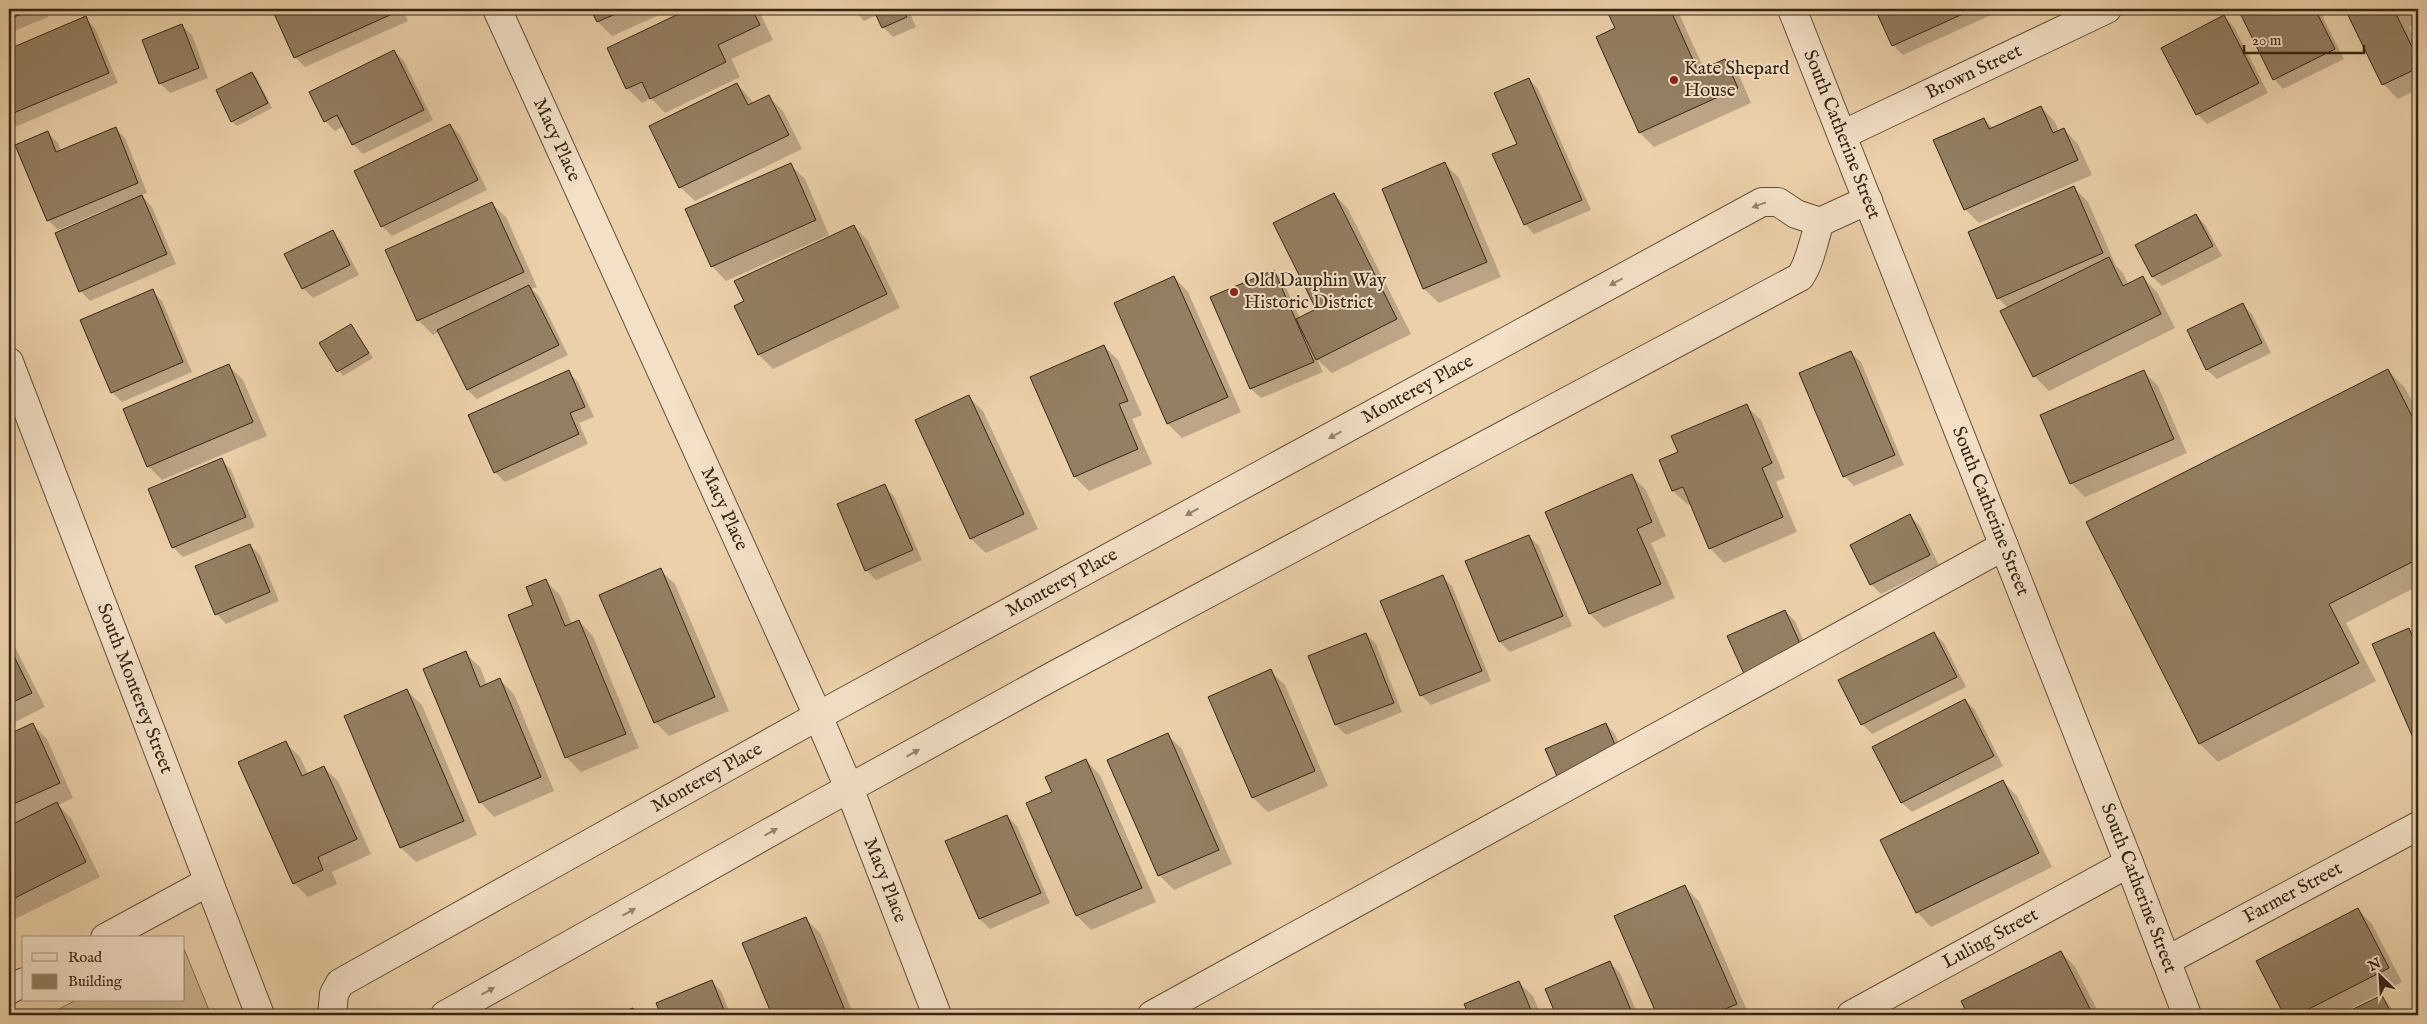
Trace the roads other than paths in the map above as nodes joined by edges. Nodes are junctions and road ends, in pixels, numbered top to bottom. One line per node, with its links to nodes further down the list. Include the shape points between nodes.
1 (497, 9): 9 (street, Macy Place)
2 (1792, 9): 4 (street, South Catherine Street)
3 (2107, 9): 4 (street, Brown Street)
4 (1842, 135): 5 (street, South Catherine Street)
5 (1868, 200): 6 (street); 8 (street, South Catherine Street)
6 (1820, 222): 9 (street, Monterey Place, one-way to 9, via 1796,214 1778,202 1762,202); 10 (street, one-way to 6, via 1800,278 1808,265)
7 (9, 362): 13 (street, South Monterey Street)
8 (2004, 546): 12 (street, South Catherine Street); 22 (street)
9 (818, 716): 10 (street, Macy Place); 19 (street, Monterey Place, via 340,983 334,994)
10 (849, 788): 20 (street, one-way to 10); 21 (street, Macy Place)
11 (2418, 826): 15 (street, Farmer Street)
12 (2129, 863): 15 (street, South Catherine Street); 23 (street, Luling Street)
13 (208, 882): 14 (street); 18 (street, South Monterey Street)
14 (110, 936)
15 (2166, 961): 24 (street, South Catherine Street)
16 (22, 983): 17 (street)
17 (9, 990)
18 (260, 1015)
19 (332, 1015)
20 (445, 1015)
21 (937, 1015)
22 (1152, 1015)
23 (1851, 1015)
24 (2187, 1015)

